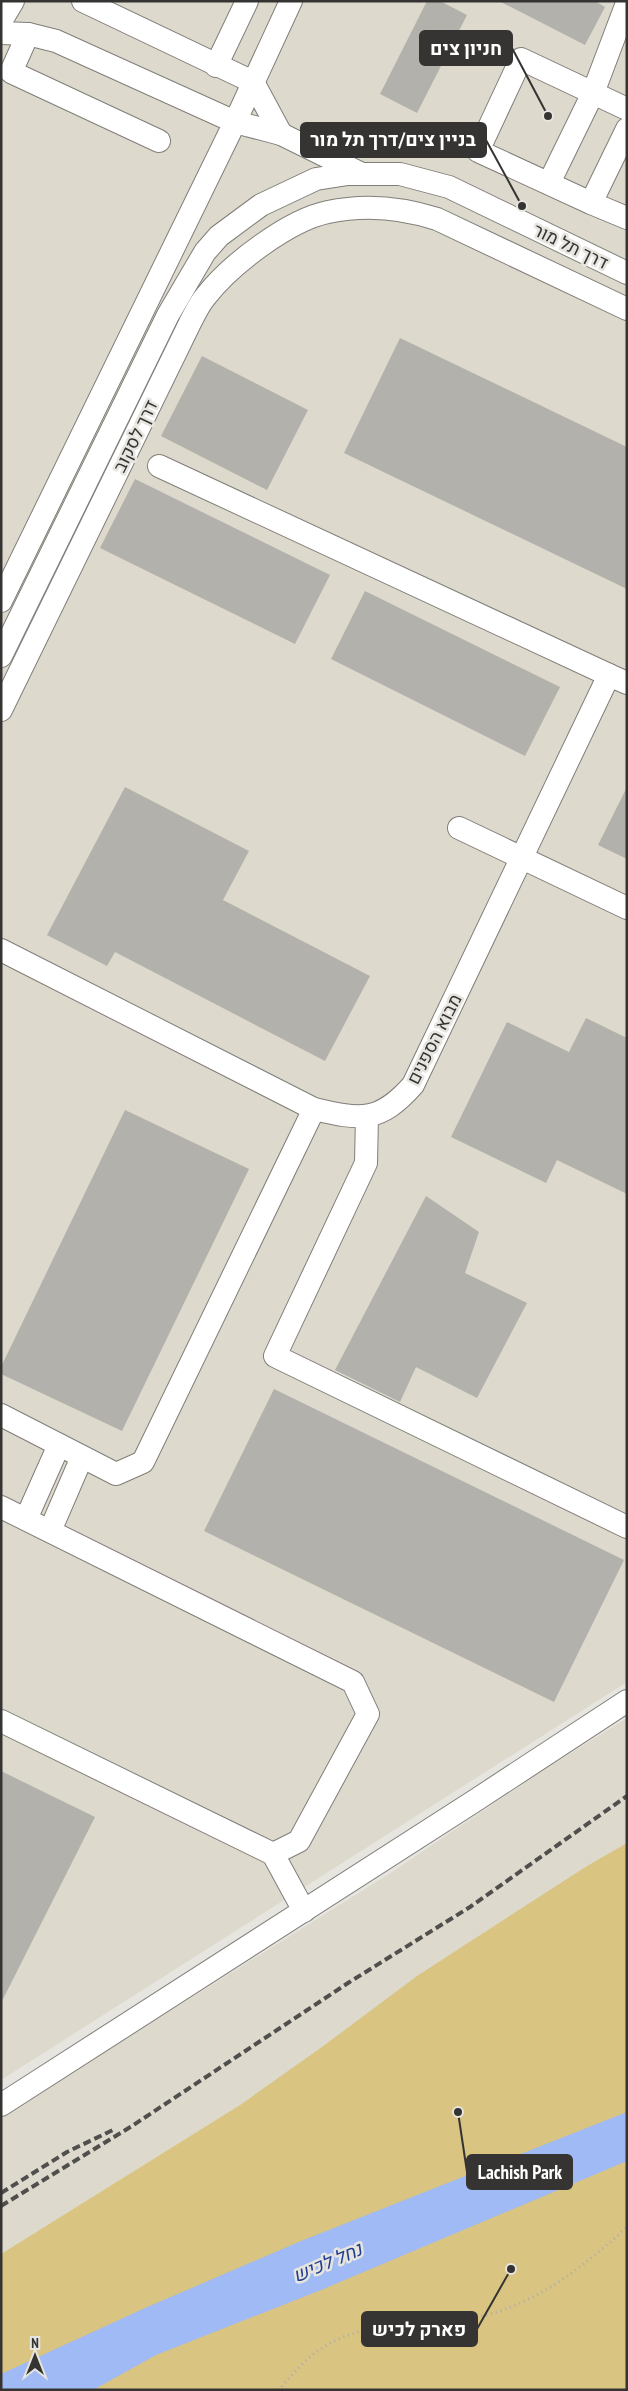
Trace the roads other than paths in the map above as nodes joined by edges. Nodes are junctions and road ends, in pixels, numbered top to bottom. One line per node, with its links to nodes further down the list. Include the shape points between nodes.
1 (13, 1): 6 (street)
2 (83, 1): 9 (street)
3 (247, 1): 9 (street)
4 (292, 3): 10 (street)
5 (625, 13): 11 (street)
6 (1, 21)
7 (1, 33): 8 (street)
8 (28, 34): 13 (street, via 56,41); 16 (street, via 11,72)
9 (216, 66): 10 (street)
10 (253, 82): 13 (street); 15 (street)
11 (593, 93): 12 (street); 19 (street); 19 (street, via 521,59 478,151)
12 (627, 109)
13 (235, 122): 15 (street); 26 (street)
14 (627, 129): 20 (street)
15 (281, 134): 17 (street)
16 (158, 141)
17 (360, 173): 18 (street, דרך תל מור); 23 (street, דרך תל מור, via 400,174 449,187)
18 (316, 179): 27 (street, דרך לסקוב, via 262,205 219,236 205,252 168,315)
19 (549, 183): 20 (street)
20 (591, 203): 22 (street)
21 (325, 212): 24 (street, דרך תל מור, via 376,207 430,216); 29 (street, דרך לסקוב, via 279,234 259,248 206,296)
22 (627, 218)
23 (627, 273)
24 (627, 309)
25 (159, 466): 28 (street)
26 (1, 601)
27 (1, 656)
28 (618, 679): 31 (street, מבוא הספנים)
29 (1, 710)
30 (459, 828): 31 (street)
31 (522, 858): 32 (street); 35 (street, מבוא הספנים, via 413,1085 385,1111)
32 (627, 908)
33 (1, 950): 34 (street, מבוא הספנים)
34 (314, 1110): 35 (street, מבוא הספנים, via 348,1117); 38 (street, via 143,1462 116,1474)
35 (366, 1116): 41 (street, via 366,1163 275,1356)
36 (1, 1416): 37 (street)
37 (59, 1445): 38 (street); 40 (street)
38 (82, 1457): 42 (street)
39 (1, 1507): 40 (street)
40 (26, 1519): 42 (street)
41 (627, 1527)
42 (50, 1531): 45 (street, via 353,1682 368,1714 299,1841)
43 (627, 1701): 46 (street)
44 (1, 1721): 45 (street)
45 (273, 1854): 46 (street)
46 (304, 1911): 47 (street)
47 (4, 2101)

